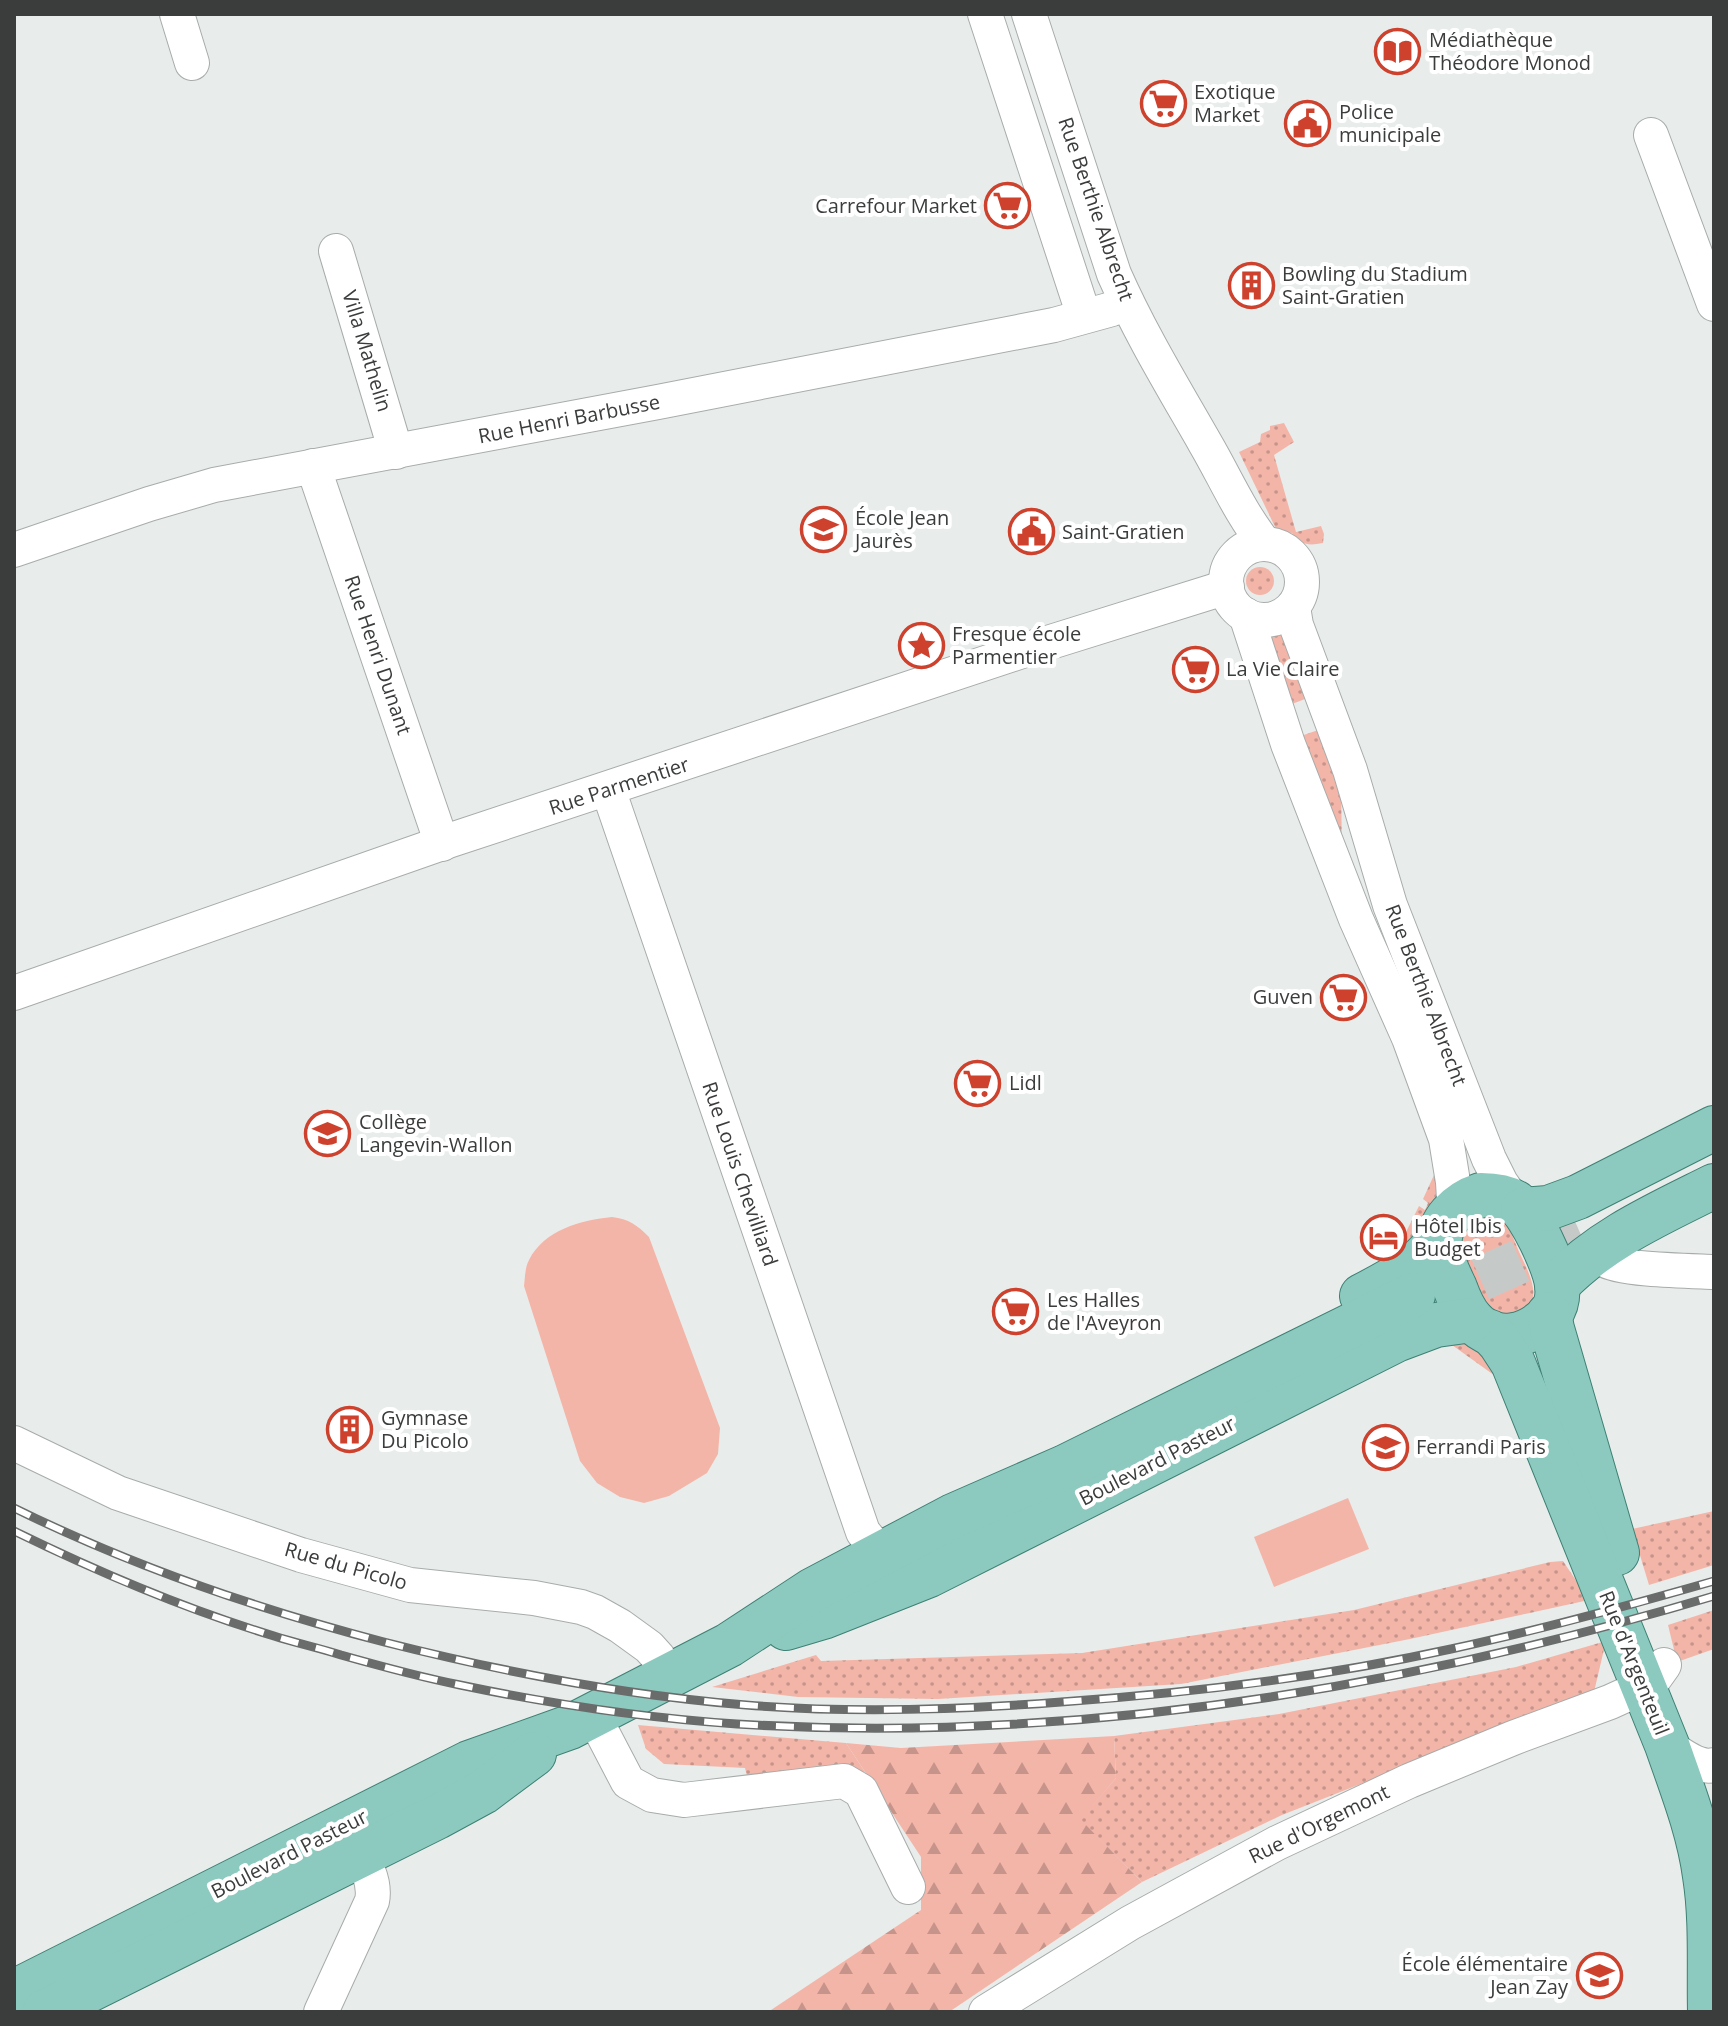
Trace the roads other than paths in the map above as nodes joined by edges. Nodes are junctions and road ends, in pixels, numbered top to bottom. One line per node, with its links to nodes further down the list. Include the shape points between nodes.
1 (177, 14): 4 (street)
2 (985, 14): 9 (street)
3 (1029, 14): 7 (street, Rue Berthie Albrecht)
4 (192, 63)
5 (1651, 135): 8 (street)
6 (336, 251): 10 (street, Villa Mathelin)
7 (1127, 303): 9 (street, Rue Henri Barbusse); 12 (street, Rue Berthie Albrecht)
8 (1714, 304)
9 (1084, 316): 10 (street, Rue Henri Barbusse)
10 (396, 452): 11 (street, Rue Henri Barbusse)
11 (313, 466): 13 (street, Rue Henri Barbusse, via 214,485); 19 (street, Rue Henri Dunant)
12 (1253, 539): 14 (street, via 1230,565); 15 (street, Rue Berthie Albrecht, via 1287,551 1301,570 1302,591)
13 (14, 550)
14 (1227, 587): 16 (street, Rue Berthie Albrecht, via 1233,604); 18 (street, Rue Parmentier)
15 (1293, 607): 16 (street, via 1271,620); 17 (street, Rue Berthie Albrecht)
16 (1246, 615): 20 (street, Rue Berthie Albrecht, via 1288,744)
17 (1353, 780): 20 (street, Rue Berthie Albrecht); 26 (street, Rue Berthie Albrecht, via 1390,905 1489,1159)
18 (608, 789): 19 (street, Rue Parmentier); 34 (street, Rue Louis Chevilliard, via 863,1532)
19 (442, 844): 21 (street, Rue Parmentier)
20 (1342, 882): 27 (street, Rue Berthie Albrecht, via 1446,1139 1454,1199)
21 (14, 993)
22 (1714, 1128): 26 (main road, via 1578,1197 1548,1208)
23 (1714, 1151): 28 (main road)
24 (1714, 1166): 28 (main road)
25 (1714, 1186): 28 (main road, via 1621,1234)
26 (1519, 1206): 27 (main road, via 1481,1195 1460,1204); 30 (main road, via 1550,1264)
27 (1445, 1227): 31 (main road, via 1440,1250 1444,1265 1463,1308); 33 (main road, Boulevard Pasteur, via 1419,1261 1394,1279 1164,1395)
28 (1594, 1231): 29 (street, via 1604,1259 1615,1264); 30 (main road, via 1580,1263)
29 (1714, 1272)
30 (1553, 1300): 31 (main road, via 1527,1332 1507,1337); 38 (main road, Rue d'Argenteuil, via 1552,1329)
31 (1481, 1326): 35 (main road, Boulevard Pasteur, via 1436,1325 1396,1340 943,1568); 38 (main road, Rue d'Argenteuil, via 1513,1363)
32 (14, 1443): 37 (street, Rue du Picolo, via 118,1493 301,1555 410,1585 581,1607 644,1643)
33 (966, 1510): 34 (main road, Boulevard Pasteur); 35 (main road, Boulevard Pasteur, via 1415,1301 927,1554)
34 (881, 1554): 36 (main road, Boulevard Pasteur, via 813,1590)
35 (843, 1609): 36 (main road, Boulevard Pasteur)
36 (729, 1645): 37 (main road, Boulevard Pasteur)
37 (669, 1676): 39 (main road, Boulevard Pasteur)
38 (1654, 1676): 40 (main road, Rue d'Argenteuil); 41 (main road, Rue d'Argenteuil); 47 (street, Rue d'Orgemont, via 1610,1702 1409,1781 1277,1843 1130,1923)
39 (581, 1721): 42 (main road, Boulevard Pasteur, via 483,1792); 43 (street, via 628,1782 652,1795 684,1800 844,1781 861,1791)
40 (1667, 1745): 41 (street); 48 (main road, Rue d'Argenteuil, via 1705,1875)
41 (1712, 1774)
42 (352, 1841): 44 (main road, Boulevard Pasteur); 45 (main road, Boulevard Pasteur); 46 (street, via 374,1890)
43 (908, 1887)
44 (14, 1992)
45 (45, 2012)
46 (321, 2012)
47 (986, 2012)
48 (1710, 2012)

